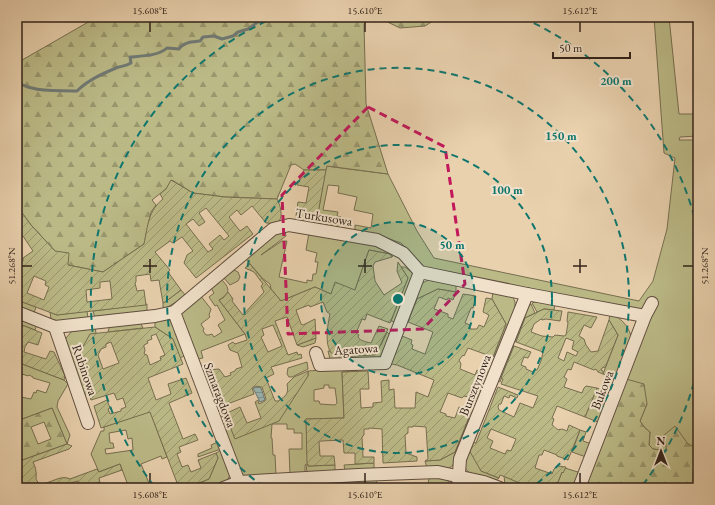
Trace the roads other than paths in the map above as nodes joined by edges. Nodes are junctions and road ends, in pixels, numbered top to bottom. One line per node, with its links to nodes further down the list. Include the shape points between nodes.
1 (420, 272): 2 (street); 5 (street, Turkusowa, via 403,253 377,240 289,225 273,229); 8 (street, Agatowa, via 385,362 320,365)
2 (527, 294): 6 (street); 10 (street, Bursztynowa, via 460,459)
3 (652, 303): 6 (street, Bukowa)
4 (17, 312): 7 (street, Turkusowa)
5 (174, 312): 7 (street, Turkusowa); 11 (street, Szmaragdowa)
6 (645, 316): 14 (street, Bukowa)
7 (56, 327): 9 (street, Rubinowa)
8 (316, 353)
9 (88, 423)
10 (458, 482): 11 (street, via 438,472 358,475); 13 (street, via 484,482)
11 (240, 485): 12 (street)
12 (223, 488)
13 (500, 488)
14 (579, 488)

